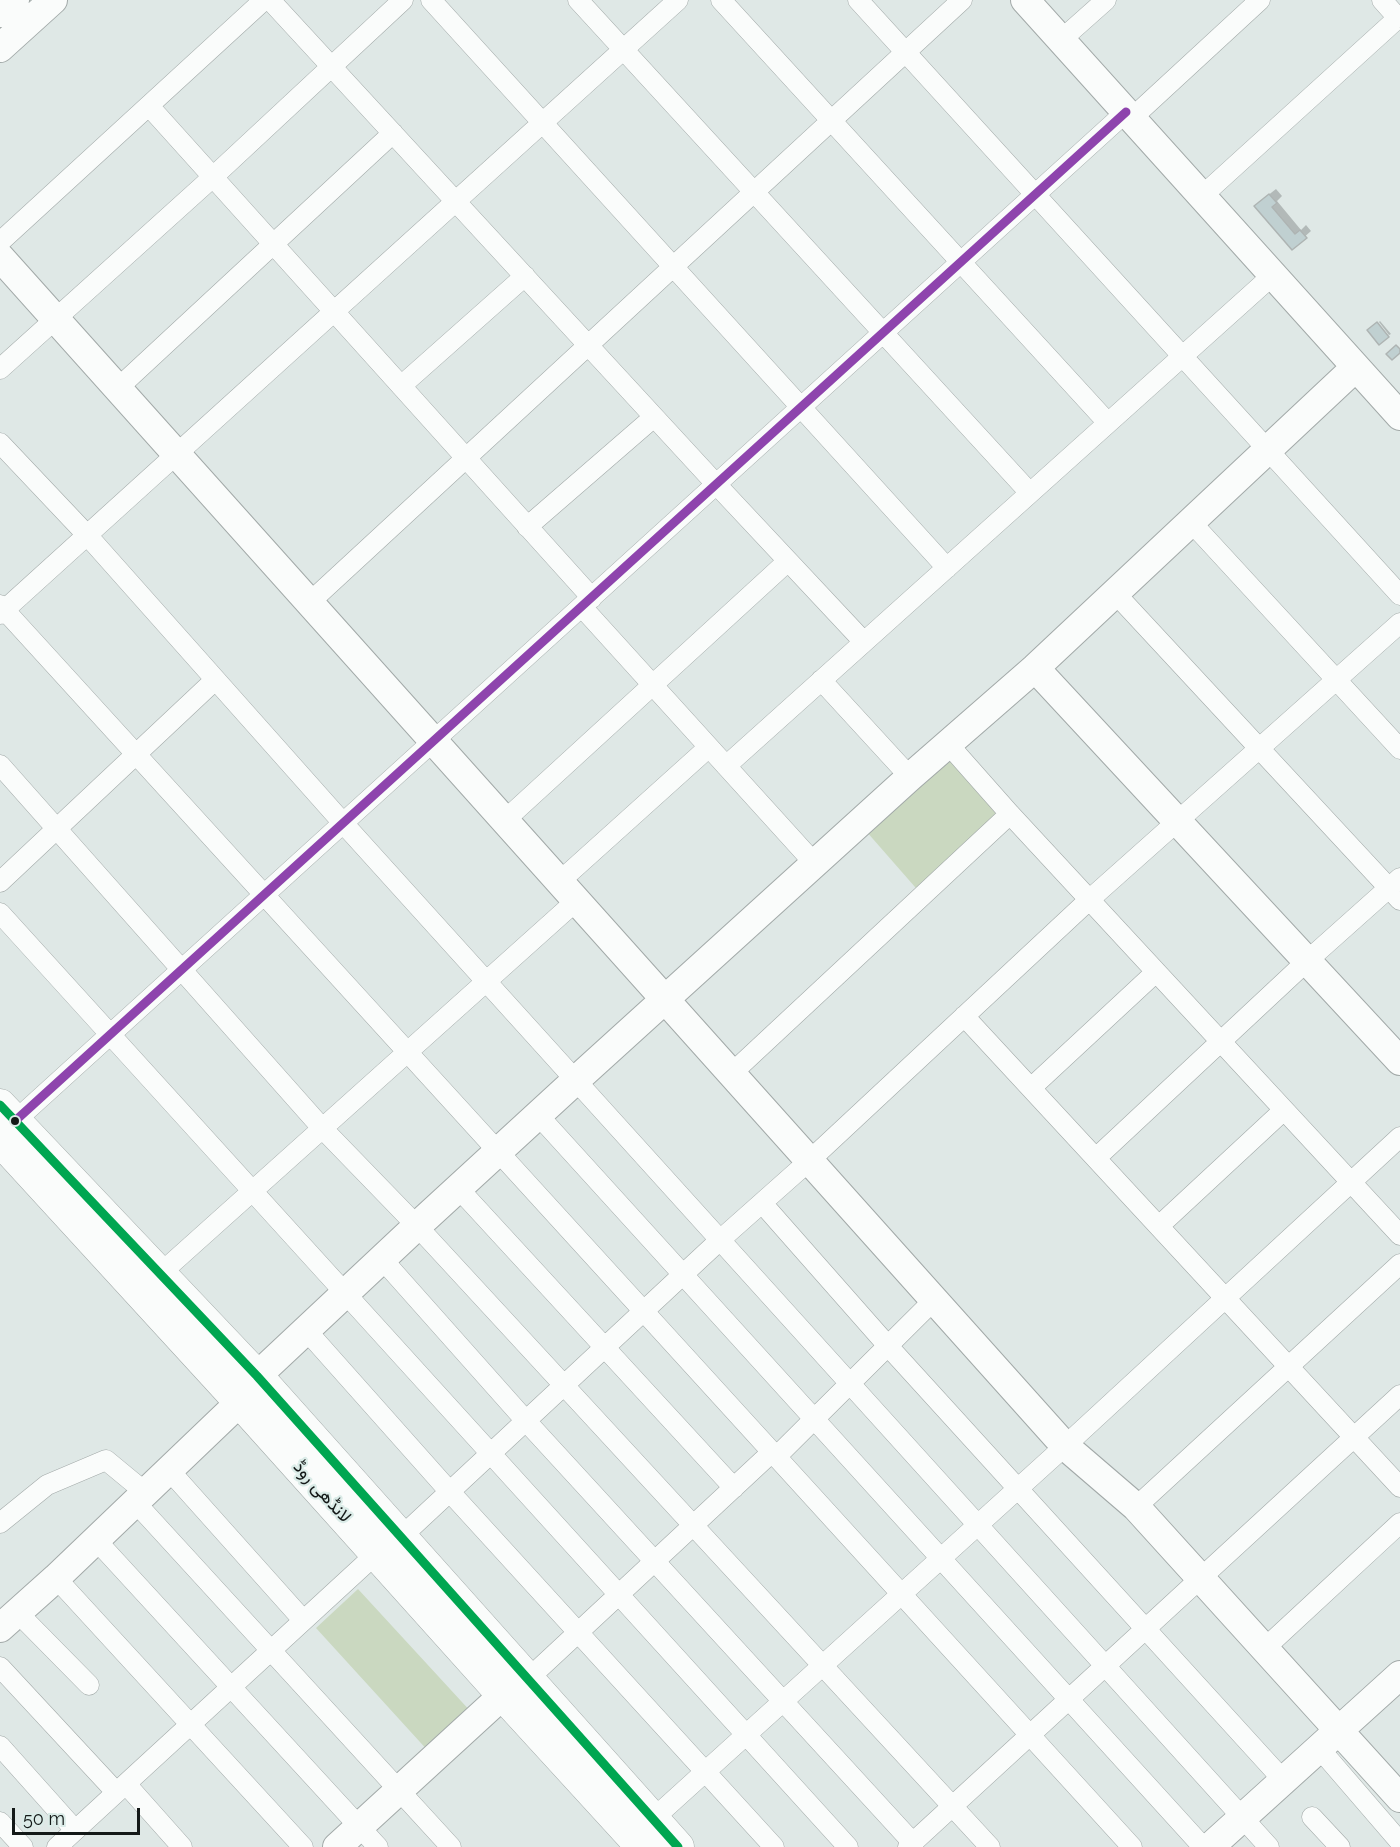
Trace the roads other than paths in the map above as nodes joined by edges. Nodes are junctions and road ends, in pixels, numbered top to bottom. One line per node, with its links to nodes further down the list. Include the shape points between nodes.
1 (15, 0): 16 (street)
2 (53, 0): 19 (street)
3 (264, 0): 23 (street)
4 (270, 0): 22 (street)
5 (403, 0): 22 (street)
6 (431, 0): 26 (street)
7 (578, 0): 20 (street)
8 (678, 0): 20 (street)
9 (721, 0): 25 (street)
10 (858, 0): 21 (street)
11 (962, 0): 21 (street)
12 (1025, 0): 18 (street)
13 (1106, 0): 18 (street)
14 (1260, 0): 24 (street)
15 (1382, 0): 17 (street)
16 (0, 13)
17 (1399, 17): 31 (street)
18 (1061, 40): 24 (street)
19 (0, 48)
20 (624, 50): 26 (street); 29 (street)
21 (904, 53): 25 (street); 30 (street)
22 (331, 66): 27 (street); 28 (street)
23 (149, 106): 28 (street); 33 (street)
24 (1129, 115): 30 (street); 31 (street)
25 (831, 121): 29 (street); 36 (street)
26 (543, 123): 32 (street); 37 (street)
27 (393, 133): 32 (street); 34 (street)
28 (214, 176): 34 (street); 41 (street)
29 (754, 192): 37 (street); 42 (street)
30 (1036, 194): 36 (street); 44 (street)
31 (1202, 196): 38 (street)
32 (456, 202): 39 (street); 40 (street)
33 (0, 242)
34 (273, 244): 40 (street); 48 (street)
35 (0, 257): 41 (street)
36 (960, 262): 42 (street); 52 (street)
37 (673, 267): 43 (street); 49 (street)
38 (1273, 275): 44 (street); 45 (street)
39 (525, 276): 43 (street); 47 (street)
40 (334, 312): 47 (street); 55 (street)
41 (55, 320): 46 (street); 48 (street)
42 (883, 333): 49 (street); 58 (street)
43 (588, 345): 51 (street); 56 (street)
44 (1183, 356): 52 (street); 54 (street)
45 (1356, 367): 50 (street); 54 (street)
46 (0, 369)
47 (401, 386): 56 (street)
48 (117, 389): 55 (street)
49 (801, 408): 57 (street); 63 (street)
50 (1400, 416)
51 (654, 417): 57 (street); 60 (street)
52 (1108, 423): 58 (street)
53 (0, 443): 61 (street)
54 (1268, 450): 59 (street); 65 (street)
55 (176, 455): 61 (street); 67 (street)
56 (467, 458): 60 (street); 67 (street)
57 (716, 484): 62 (street); 66 (street)
58 (1030, 493): 63 (street)
59 (1191, 522): 64 (street); 74 (street)
60 (527, 527): 66 (street)
61 (87, 536): 68 (street); 72 (street)
62 (788, 561): 70 (street); 75 (street)
63 (946, 568): 70 (street)
64 (1114, 593): 71 (street); 80 (street)
65 (1400, 595)
66 (587, 602): 75 (street); 76 (street)
67 (309, 603): 76 (street)
68 (2, 610): 81 (street)
69 (1400, 623): 74 (street)
70 (864, 642): 73 (street)
71 (1035, 668): 77 (street); 87 (street)
72 (215, 680): 81 (street); 88 (street)
73 (821, 680): 83 (street); 84 (street)
74 (1337, 680): 79 (street); 80 (street)
75 (653, 685): 78 (street); 86 (street)
76 (433, 742): 86 (street); 88 (street)
77 (949, 745): 84 (street); 85 (street)
78 (709, 747): 83 (street); 93 (street)
79 (1400, 748)
80 (1259, 749): 87 (street); 92 (street)
81 (135, 754): 89 (street); 94 (street)
82 (0, 765): 89 (street)
83 (726, 766): 90 (street)
84 (910, 777): 90 (street)
85 (1010, 814): 95 (street); 107 (street)
86 (504, 821): 93 (street)
87 (1178, 821): 95 (street); 97 (street)
88 (343, 823): 94 (street); 100 (street)
89 (55, 828): 91 (street); 98 (street)
90 (815, 864): 101 (street)
91 (0, 882)
92 (1396, 889): 97 (street)
93 (567, 891): 100 (street); 101 (street)
94 (265, 895): 98 (street); 105 (street)
95 (1089, 900): 99 (street); 102 (street)
96 (0, 913): 103 (street)
97 (1308, 961): 104 (street); 106 (street)
98 (182, 970): 103 (street); 113 (street)
99 (1156, 972): 104 (street); 109 (street)
100 (486, 981): 105 (street); 108 (street)
101 (664, 1000): 107 (street); 108 (street)
102 (964, 1016): 109 (street); 117 (street)
103 (110, 1035): 112 (street); 120 (street)
104 (1221, 1041): 110 (street); 116 (street)
105 (408, 1051): 113 (street); 115 (street)
106 (1400, 1061)
107 (731, 1074): 117 (street)
108 (576, 1080): 111 (street); 125 (street)
109 (1031, 1088): 116 (street)
110 (1284, 1110): 118 (street); 123 (street)
111 (538, 1114): 115 (street); 128 (street)
112 (5, 1122): 129 (main road, لانڈھی روڈ)
113 (322, 1128): 120 (street); 122 (street)
114 (1400, 1137): 118 (street)
115 (498, 1151): 119 (street); 133 (street)
116 (1096, 1158): 123 (street)
117 (809, 1161): 121 (street); 132 (street)
118 (1351, 1182): 124 (street); 131 (street)
119 (458, 1188): 122 (street); 136 (street)
120 (253, 1190): 129 (street); 130 (street)
121 (762, 1203): 125 (street); 135 (street)
122 (417, 1226): 126 (street); 139 (street)
123 (1159, 1226): 131 (street)
124 (1400, 1235)
125 (720, 1240): 128 (street); 138 (street)
126 (382, 1258): 130 (street); 143 (street)
127 (1400, 1264): 137 (street)
128 (682, 1275): 133 (street); 142 (street)
129 (149, 1283): 140 (main road, لانڈھی روڈ)
130 (345, 1293): 134 (street); 146 (street)
131 (1225, 1298): 137 (street); 145 (street)
132 (934, 1300): 135 (street); 145 (street)
133 (644, 1311): 136 (street); 147 (street)
134 (306, 1330): 140 (street); 152 (street)
135 (888, 1346): 138 (street); 151 (street)
136 (604, 1348): 139 (street); 150 (street)
137 (1289, 1366): 144 (street); 154 (street)
138 (850, 1384): 142 (street); 158 (street)
139 (564, 1385): 143 (street); 157 (street)
140 (248, 1389): 148 (street); 160 (main road, لانڈھی روڈ)
141 (1400, 1395): 144 (street)
142 (814, 1420): 147 (street); 161 (street)
143 (526, 1421): 146 (street); 162 (street)
144 (1354, 1437): 149 (street); 164 (street)
145 (1065, 1446): 151 (street); 154 (street)
146 (491, 1454): 152 (street); 166 (street)
147 (774, 1454): 150 (street); 165 (street)
148 (170, 1470): 153 (street); 168 (street)
149 (1400, 1487)
150 (734, 1488): 157 (street)
151 (1018, 1489): 158 (street); 169 (street)
152 (450, 1492): 160 (street); 170 (street)
153 (140, 1498): 155 (street, via 106,1460 47,1485); 159 (street); 172 (street)
154 (1136, 1507): 164 (street)
155 (1, 1521)
156 (1400, 1524): 171 (street)
157 (694, 1525): 162 (street); 173 (street)
158 (978, 1525): 161 (street); 174 (street)
159 (96, 1540): 163 (street); 178 (street)
160 (389, 1545): 168 (street); 179 (main road, لانڈھی روڈ)
161 (940, 1559): 165 (street); 180 (street)
162 (654, 1562): 166 (street); 181 (street)
163 (56, 1578): 167 (street); 182 (street)
164 (1200, 1579): 169 (street); 171 (street)
165 (902, 1594): 173 (street); 183 (street)
166 (619, 1595): 170 (street); 184 (street)
167 (9, 1620): 177 (street)
168 (303, 1620): 172 (street)
169 (1145, 1628): 174 (street); 188 (street)
170 (579, 1632): 179 (street); 187 (street)
171 (1264, 1649): 185 (street)
172 (270, 1650): 178 (street); 190 (street)
173 (824, 1665): 181 (street); 192 (street)
174 (1104, 1665): 180 (street); 194 (street)
175 (0, 1666): 189 (street)
176 (1400, 1675): 185 (street)
177 (90, 1685)
178 (231, 1686): 182 (street); 197 (street)
179 (515, 1687): 190 (street); 198 (main road, لانڈھی روڈ)
180 (1067, 1699): 183 (street); 212 (street)
181 (784, 1701): 184 (street); 200 (street)
182 (190, 1724): 189 (street); 204 (street)
183 (1029, 1734): 192 (street); 211 (street)
184 (746, 1735): 187 (street); 209 (street)
185 (1328, 1740): 188 (street); 191 (street); 199 (street)
186 (0, 1746): 196 (street)
187 (706, 1772): 198 (street); 208 (street)
188 (1284, 1781): 194 (street)
189 (121, 1788): 196 (street); 203 (street)
190 (399, 1790): 197 (street); 206 (street)
191 (1400, 1798)
192 (952, 1806): 200 (street); 210 (street)
193 (1312, 1817): 215 (street)
194 (1242, 1818): 213 (street); 214 (street)
195 (0, 1822): 201 (street)
196 (75, 1830): 202 (street)
197 (369, 1837): 205 (street)
198 (638, 1838): 207 (main road, لانڈھی روڈ)
199 (1400, 1842)
200 (910, 1845)
201 (23, 1847)
202 (57, 1847)
203 (182, 1847)
204 (303, 1847)
205 (337, 1847)
206 (451, 1847)
207 (678, 1847)
208 (774, 1847)
209 (848, 1847)
210 (990, 1847)
211 (1132, 1847)
212 (1203, 1847)
213 (1210, 1847)
214 (1269, 1847)
215 (1340, 1847)

